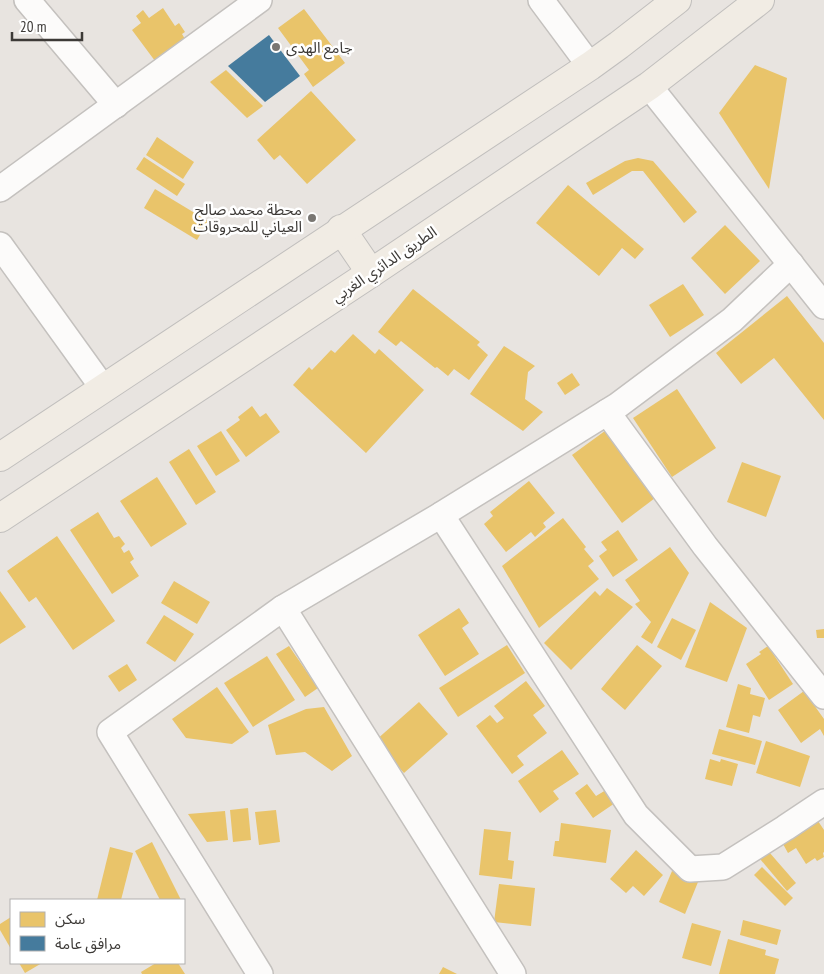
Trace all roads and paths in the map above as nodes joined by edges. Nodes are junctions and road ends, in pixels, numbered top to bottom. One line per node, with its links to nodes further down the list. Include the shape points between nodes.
1 (27, 0): 8 (street)
2 (259, 0): 8 (street)
3 (541, 0): 6 (street)
4 (677, 0): 6 (main road)
5 (760, 0): 7 (main road, الطريق الدائري الغربي)
6 (590, 66): 10 (main road)
7 (649, 86): 12 (street); 13 (main road, الطريق الدائري الغربي)
8 (116, 105): 9 (street)
9 (0, 189)
10 (341, 230): 13 (main road); 15 (main road)
11 (0, 245): 15 (street)
12 (791, 264): 14 (street); 16 (street, via 732,320)
13 (371, 273): 19 (main road, الطريق الدائري الغربي)
14 (824, 306)
15 (103, 388): 17 (main road)
16 (607, 412): 18 (street); 21 (street, via 705,546)
17 (0, 457)
18 (441, 515): 20 (street); 22 (street, via 636,815 690,869 723,867)
19 (0, 518)
20 (283, 608): 23 (street, via 110,732); 24 (street)
21 (824, 696)
22 (824, 802)
23 (260, 974)
24 (514, 974)

